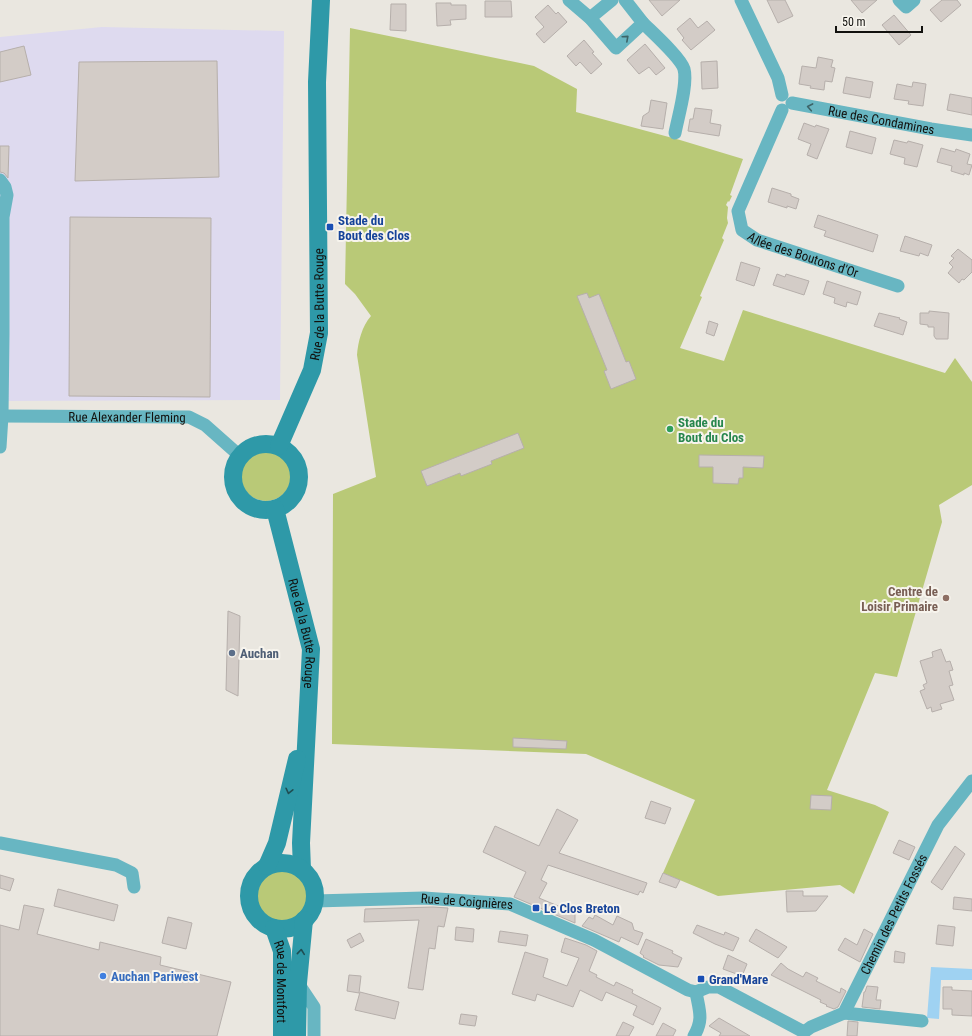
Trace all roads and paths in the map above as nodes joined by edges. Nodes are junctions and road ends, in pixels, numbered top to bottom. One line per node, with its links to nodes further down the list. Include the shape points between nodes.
1 (310, 0): 11 (street, Rue de la Butte Rouge)
2 (321, 0): 11 (street, Rue de la Butte Rouge)
3 (569, 0): 9 (street)
4 (612, 0): 9 (street)
5 (625, 0): 10 (street)
6 (741, 0): 12 (street, via 778,78)
7 (900, 0): 8 (street, via 906,7)
8 (914, 0)
9 (590, 18): 10 (street, one-way to 10, via 616,48)
10 (644, 23): 13 (street, via 677,57 684,68 685,81)
11 (317, 82): 20 (street, Rue de la Butte Rouge, via 319,333 312,370)
12 (785, 103): 14 (street, Rue des Condamines, one-way to 12); 17 (street, Allée des Boutons d'Or, via 738,211 742,230 757,240)
13 (675, 133)
14 (972, 135)
15 (0, 180): 16 (street, via 5,187 6,195)
16 (2, 206): 18 (street)
17 (898, 286)
18 (1, 364): 19 (street)
19 (1, 416): 21 (street); 22 (street, Rue Alexander Fleming, via 189,417 205,425)
20 (279, 446): 22 (street, via 258,445); 23 (street, via 294,460 299,472 299,481 291,499)
21 (0, 447)
22 (240, 456): 23 (street, via 233,479 238,495 254,508)
23 (275, 509): 24 (street, Rue de la Butte Rouge, via 311,649)
24 (308, 712): 27 (street, Rue de la Butte Rouge, one-way to 27, via 277,844); 28 (street, Rue de la Butte Rouge, via 301,843)
25 (972, 781): 35 (street, Chemin des Petits Fossés, via 938,825)
26 (0, 843): 29 (street, via 116,865 132,873)
27 (268, 866): 28 (street, via 274,863 289,863); 32 (street, via 253,880 249,889 249,899 251,909 257,918)
28 (302, 870): 30 (street, via 313,884)
29 (134, 887)
30 (315, 901): 31 (street); 34 (street, Rue de Coignières, via 424,898 510,904 594,940)
31 (304, 920): 32 (street, via 290,928); 33 (street, Rue de Montfort, one-way to 31)
32 (274, 928): 38 (street, Rue de Montfort, via 282,951)
33 (298, 983): 39 (street, Rue de Montfort); 40 (street, Rue de Montfort, via 314,1007)
34 (696, 992): 37 (street, via 708,987 719,987); 41 (street, via 700,1026)
35 (844, 1013): 36 (street); 37 (street, via 811,1027)
36 (922, 1021)
37 (804, 1034)
38 (282, 1036)
39 (297, 1036)
40 (314, 1036)
41 (694, 1036)

